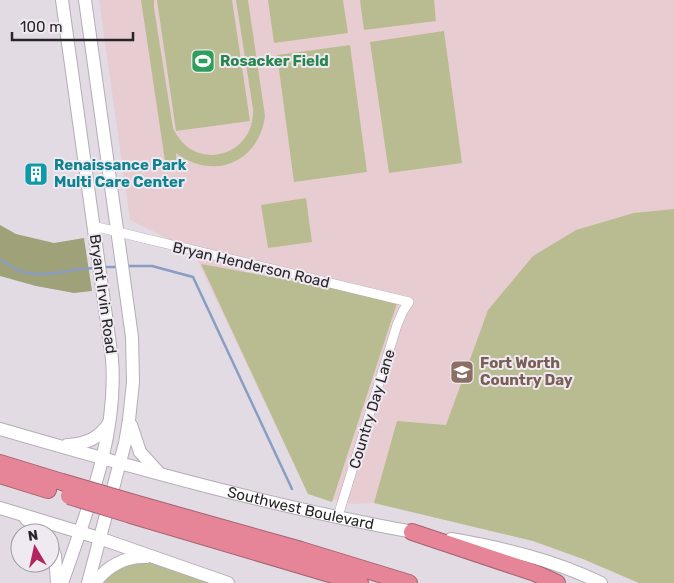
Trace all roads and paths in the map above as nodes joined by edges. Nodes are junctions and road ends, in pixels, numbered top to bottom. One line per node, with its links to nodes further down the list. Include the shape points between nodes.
1 (62, 0): 4 (main road, Bryant Irvin Road)
2 (85, 0): 3 (main road, Bryant Irvin Road)
3 (97, 84): 4 (main road); 6 (main road, Bryant Irvin Road)
4 (74, 87): 5 (main road, Bryant Irvin Road)
5 (93, 226): 6 (street, Bryan Henderson Road); 9 (main road, Bryant Irvin Road, via 113,374)
6 (118, 233): 7 (street, Bryan Henderson Road); 8 (main road, Bryant Irvin Road, via 134,355)
7 (409, 302): 20 (street, Country Day Lane, via 397,325)
8 (129, 420): 14 (main road, Bryant Irvin Road); 16 (main road, via 140,452)
9 (110, 421): 11 (main road, via 104,431 92,440); 12 (main road, Bryant Irvin Road)
10 (0, 429): 11 (main road, Southwest Boulevard)
11 (54, 445): 12 (main road, Southwest Boulevard)
12 (102, 458): 14 (main road, Southwest Boulevard); 22 (main road, Bryant Irvin Road)
13 (0, 463): 17 (highway)
14 (120, 463): 16 (main road, Southwest Boulevard); 24 (main road, Bryant Irvin Road)
15 (0, 475): 17 (highway)
16 (161, 475): 20 (main road, Southwest Boulevard)
17 (61, 488): 19 (highway, bridge)
18 (5, 509): 21 (main road); 22 (main road)
19 (132, 509): 30 (highway); 31 (highway, via 301,550)
20 (338, 516): 23 (main road, Southwest Boulevard)
21 (31, 523)
22 (80, 532): 24 (main road); 26 (main road, Bryant Irvin Road)
23 (412, 532): 32 (highway); 33 (main road, Southwest Boulevard, via 499,547 576,571)
24 (99, 538): 25 (main road); 27 (main road, Bryant Irvin Road)
25 (153, 557): 28 (main road, via 118,562); 29 (main road)
26 (62, 583)
27 (88, 583)
28 (95, 583)
29 (228, 583)
30 (360, 583)
31 (409, 583)
32 (557, 583)
33 (602, 583)

